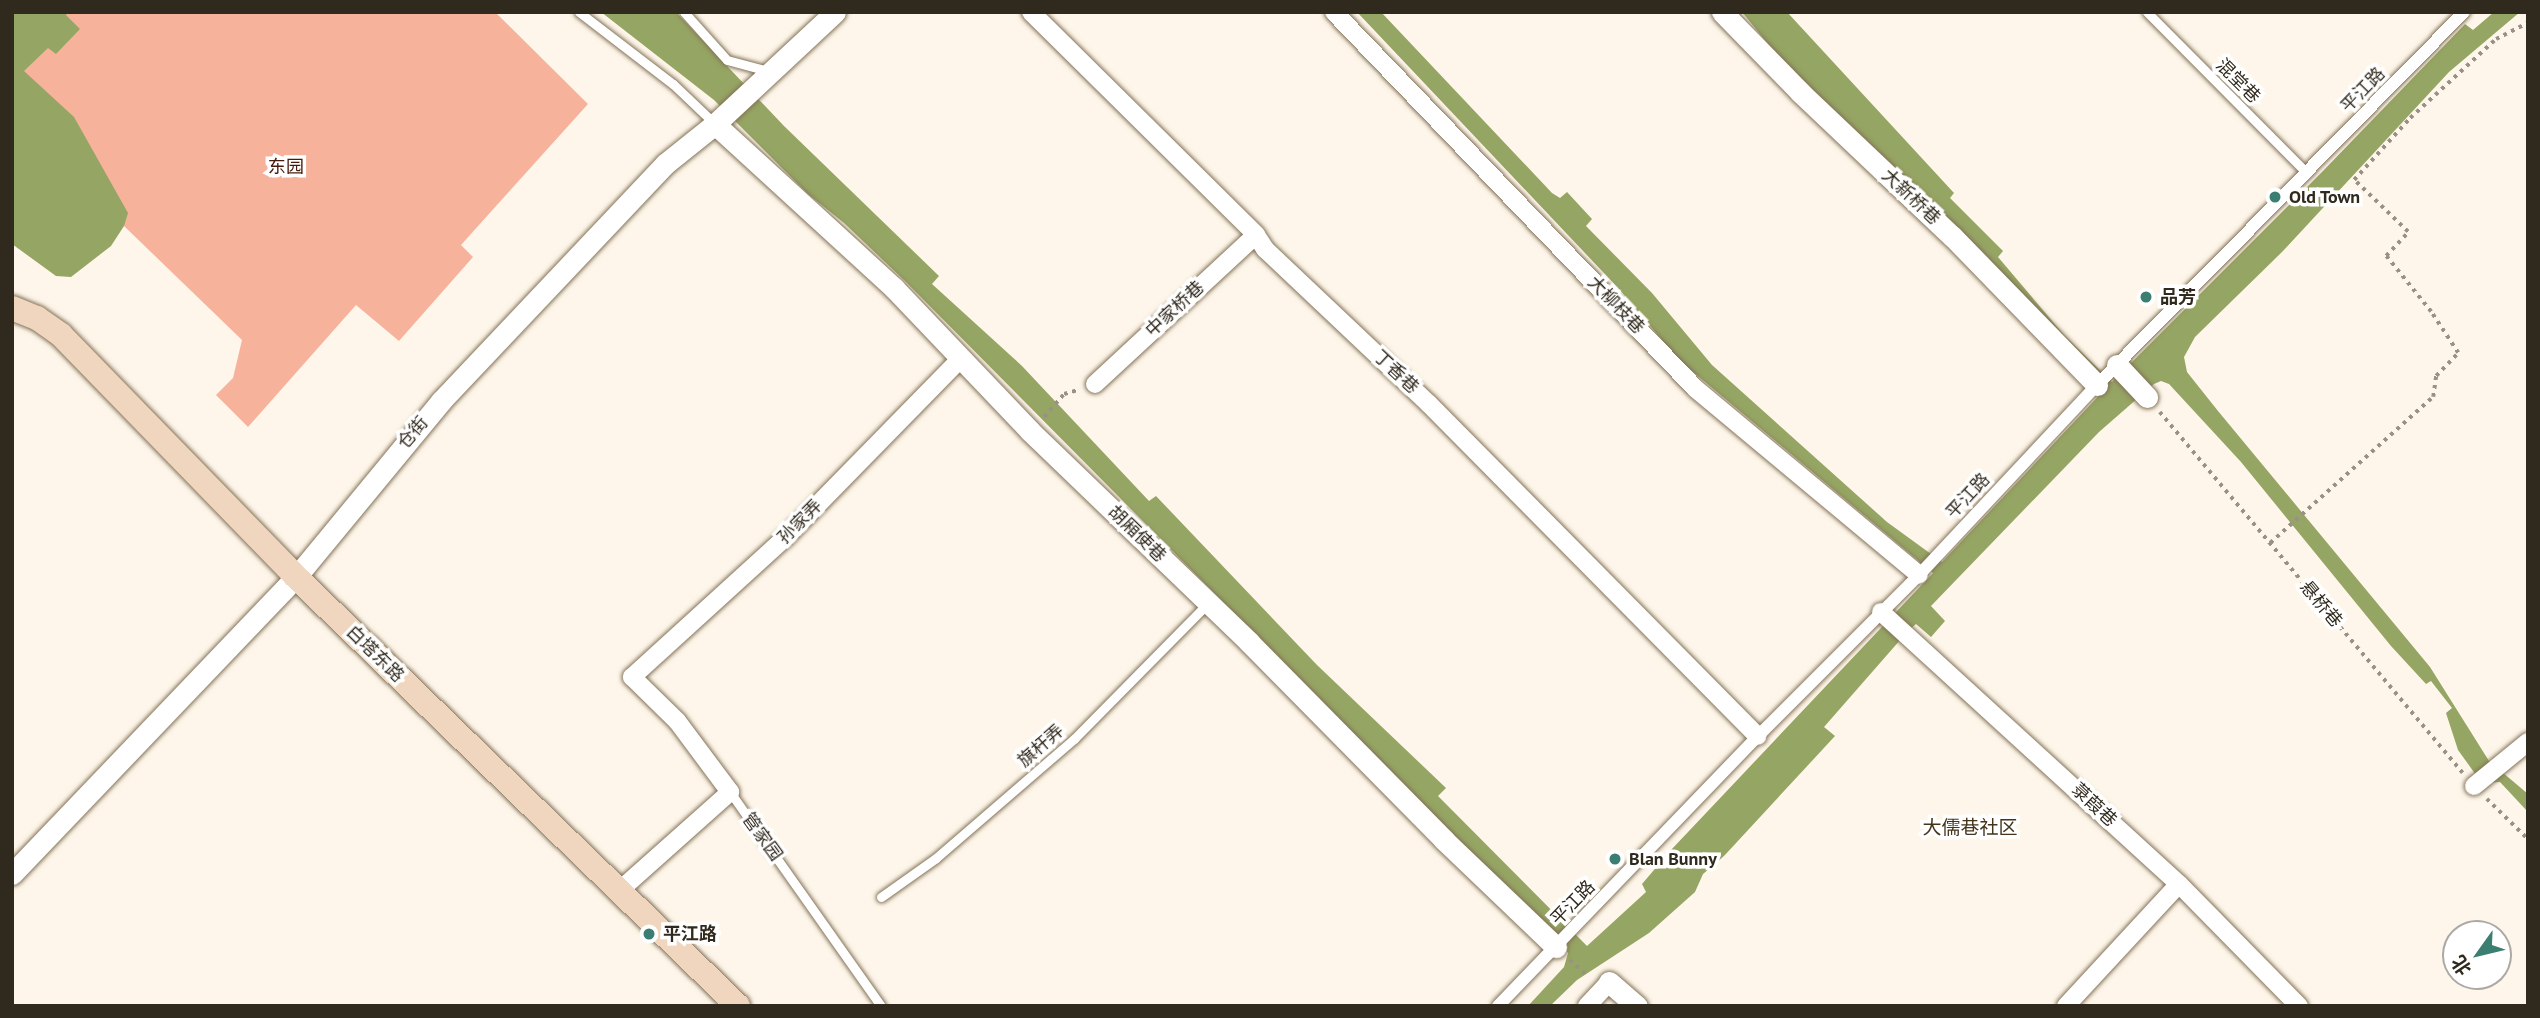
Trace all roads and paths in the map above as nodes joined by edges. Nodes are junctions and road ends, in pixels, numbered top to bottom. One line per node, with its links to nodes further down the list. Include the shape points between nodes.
1 (579, 12): 11 (lane)
2 (684, 12): 10 (lane, via 727,60)
3 (835, 12): 10 (street, 仓街)
4 (1031, 12): 13 (street, 丁香巷)
5 (1334, 12): 22 (street, 大柳枝巷, via 1696,388)
6 (1722, 12): 16 (street, 大新桥巷, via 1952,236)
7 (2147, 12): 12 (lane, 混堂巷)
8 (2464, 12): 12 (street, 平江路)
9 (2528, 23): 21 (path, via 2496,39 2410,118 2354,180 2408,232 2386,256 2458,353 2436,376 2433,397)
10 (767, 76): 11 (street, 仓街)
11 (718, 121): 15 (street, 胡厢使巷); 23 (street, 仓街, via 665,164 441,401)
12 (2307, 173): 16 (street, 平江路)
13 (1256, 235): 17 (street, 中家桥巷); 27 (street, 丁香巷, via 1265,249 1429,404)
14 (12, 308): 23 (main road, 白塔东路, via 61,335)
15 (961, 358): 24 (street, 胡厢使巷, via 1030,432); 26 (street, 孙家弄, via 785,538)
16 (2109, 375): 19 (street); 22 (street, 平江路)
17 (1094, 384)
18 (1064, 394): 20 (path)
19 (2147, 397): 21 (path, 悬桥巷)
20 (1044, 416)
21 (2270, 543): 29 (path, 悬桥巷)
22 (1922, 571): 25 (street, 平江路)
23 (296, 577): 32 (street, 仓街); 34 (main road, 白塔东路)
24 (1209, 603): 35 (lane, 旗杆弄, via 1074,739 936,858); 36 (street, 胡厢使巷, via 1444,840)
25 (1884, 614): 27 (street, 平江路); 33 (street, 菉葭巷)
26 (632, 677): 30 (street, 管家园, via 677,721)
27 (1758, 736): 36 (street, 平江路, via 1573,928)
28 (2528, 742): 29 (street)
29 (2476, 783): 31 (path, 悬桥巷)
30 (730, 792): 34 (street); 39 (lane, 管家园)
31 (2528, 839)
32 (12, 874)
33 (2179, 884): 43 (street); 44 (street, 菉葭巷)
34 (618, 891): 38 (main road, 白塔东路)
35 (881, 897)
36 (1560, 949): 37 (path); 40 (street, 平江路)
37 (1599, 980): 41 (street); 42 (street)
38 (737, 1006)
39 (881, 1006)
40 (1499, 1006)
41 (1587, 1006)
42 (1637, 1006)
43 (2066, 1006)
44 (2299, 1006)

